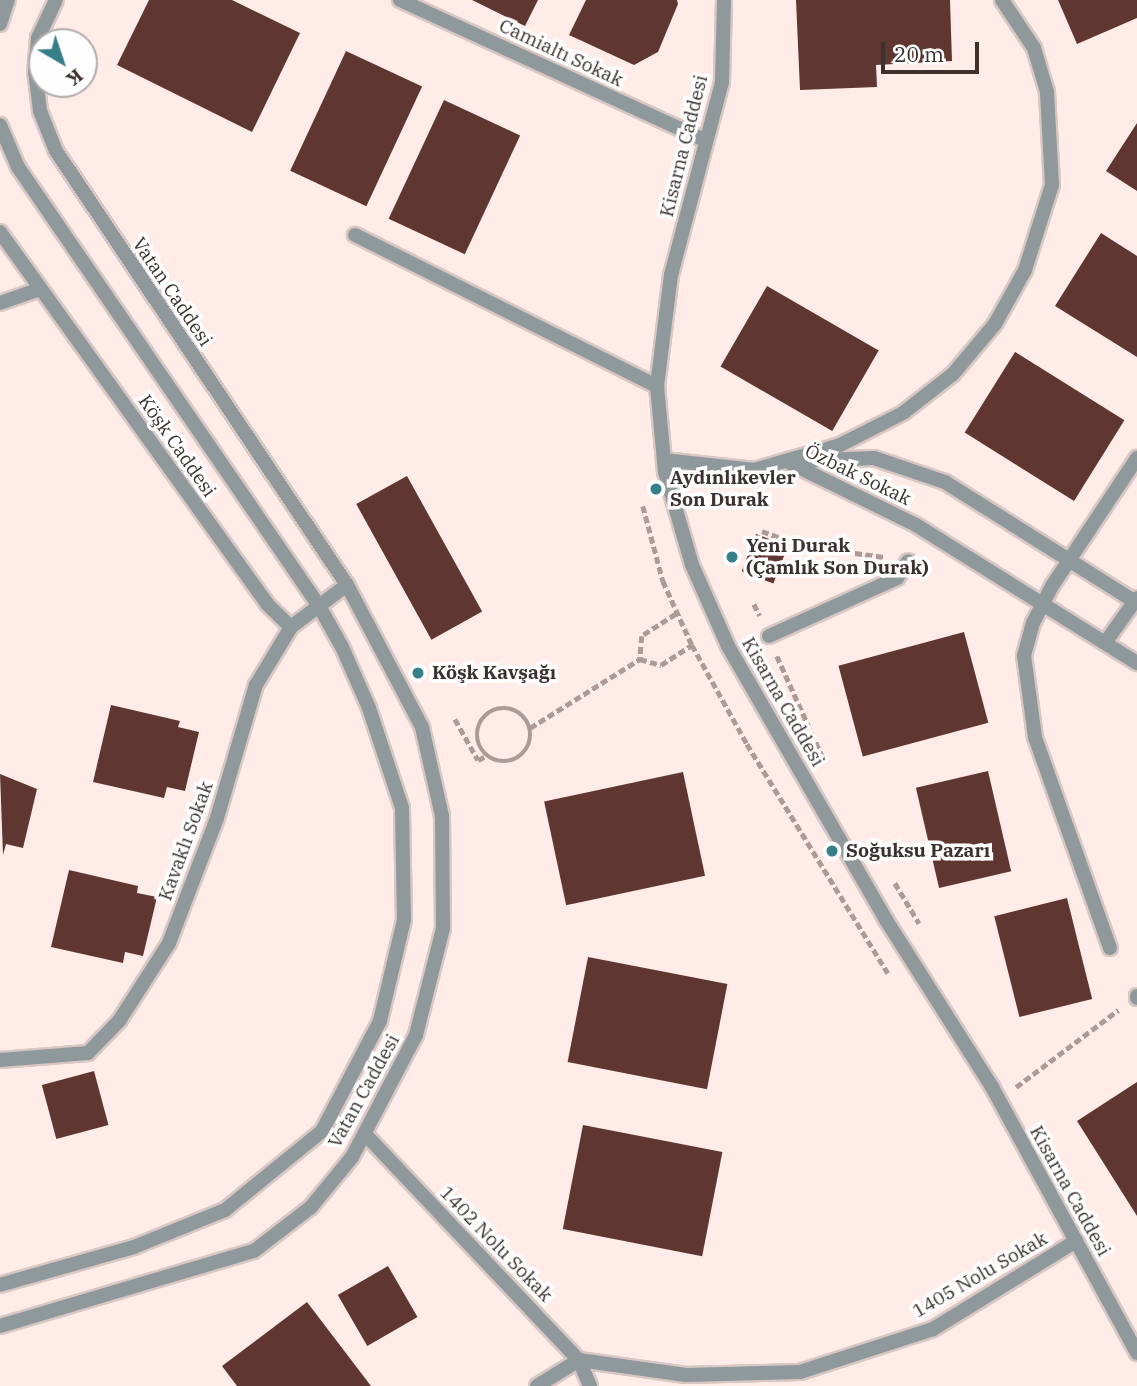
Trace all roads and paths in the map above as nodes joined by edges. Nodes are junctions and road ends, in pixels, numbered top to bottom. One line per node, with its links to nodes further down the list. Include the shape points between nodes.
1 (8, 0): 6 (street); 7 (street)
2 (56, 0): 21 (street, Vatan Caddesi, via 38,38 35,73 40,111 57,152)
3 (400, 0): 9 (street, Camialtı Sokak)
4 (724, 0): 9 (street, Kisarna Caddesi, via 722,82)
5 (1002, 0): 17 (street, via 1034,48 1047,92 1051,135 1052,185 1025,270 995,324 953,374 903,413 840,445)
6 (0, 9)
7 (0, 24)
8 (0, 125): 25 (street, Vatan Caddesi, via 18,167)
9 (705, 140): 14 (street, Kisarna Caddesi, via 671,275)
10 (0, 232): 12 (street, Köşk Caddesi)
11 (355, 235): 14 (street)
12 (40, 289): 13 (street); 27 (street, Köşk Caddesi, via 259,593)
13 (0, 303)
14 (657, 386): 16 (street, Kisarna Caddesi)
15 (1137, 458): 19 (street)
16 (664, 460): 17 (street, via 723,470 754,470); 47 (street, Kisarna Caddesi, via 692,565 728,646 886,920 992,1087)
17 (786, 461): 19 (street, Özbak Sokak, via 874,458 899,463 945,482); 24 (street, Özbak Sokak, via 916,525)
18 (643, 506): 26 (path)
19 (1069, 560): 22 (street, Özbak Sokak); 24 (street)
20 (908, 561): 28 (street, via 897,578)
21 (347, 585): 25 (street); 46 (street, Vatan Caddesi, via 422,727 442,816 443,928 416,1035)
22 (1136, 601): 29 (street)
23 (754, 604): 28 (path)
24 (1043, 604): 29 (street, Özbak Sokak); 39 (street, via 1024,656 1035,737)
25 (319, 606): 27 (street); 48 (street, Vatan Caddesi, via 369,708 402,808 404,920 380,1021 322,1131 225,1210 134,1247)
26 (676, 614): 30 (path); 31 (path, via 642,636)
27 (291, 627): 42 (street, Kavaklı Sokak, via 256,685 217,818 169,943 119,1021 88,1053)
28 (769, 636): 36 (path)
29 (1105, 643): 32 (street, Özbak Sokak)
30 (692, 645): 31 (path, via 661,665); 40 (path, via 747,744)
31 (640, 659): 34 (path)
32 (1137, 663)
33 (455, 719): 35 (path, via 478,760)
34 (530, 728): 35 (path, via 529,745 518,758 502,762); 35 (path, via 520,714 493,710 477,731)
35 (486, 756)
36 (830, 773)
37 (891, 876): 38 (path)
38 (925, 933)
39 (1110, 948)
40 (888, 973)
41 (1137, 997): 44 (path)
42 (0, 1060)
43 (1010, 1079): 44 (path)
44 (1015, 1088): 45 (path)
45 (1021, 1097)
46 (365, 1134): 49 (street, Vatan Caddesi, via 311,1207 254,1251); 51 (street, 1402 Nolu Sokak)
47 (1076, 1241): 50 (street, Kisarna Caddesi); 51 (street, 1405 Nolu Sokak, via 933,1329 800,1371 686,1375)
48 (0, 1285)
49 (0, 1326)
50 (1137, 1353)
51 (579, 1360): 52 (street); 53 (street, 1402 Nolu Sokak)
52 (537, 1386)
53 (590, 1386)

